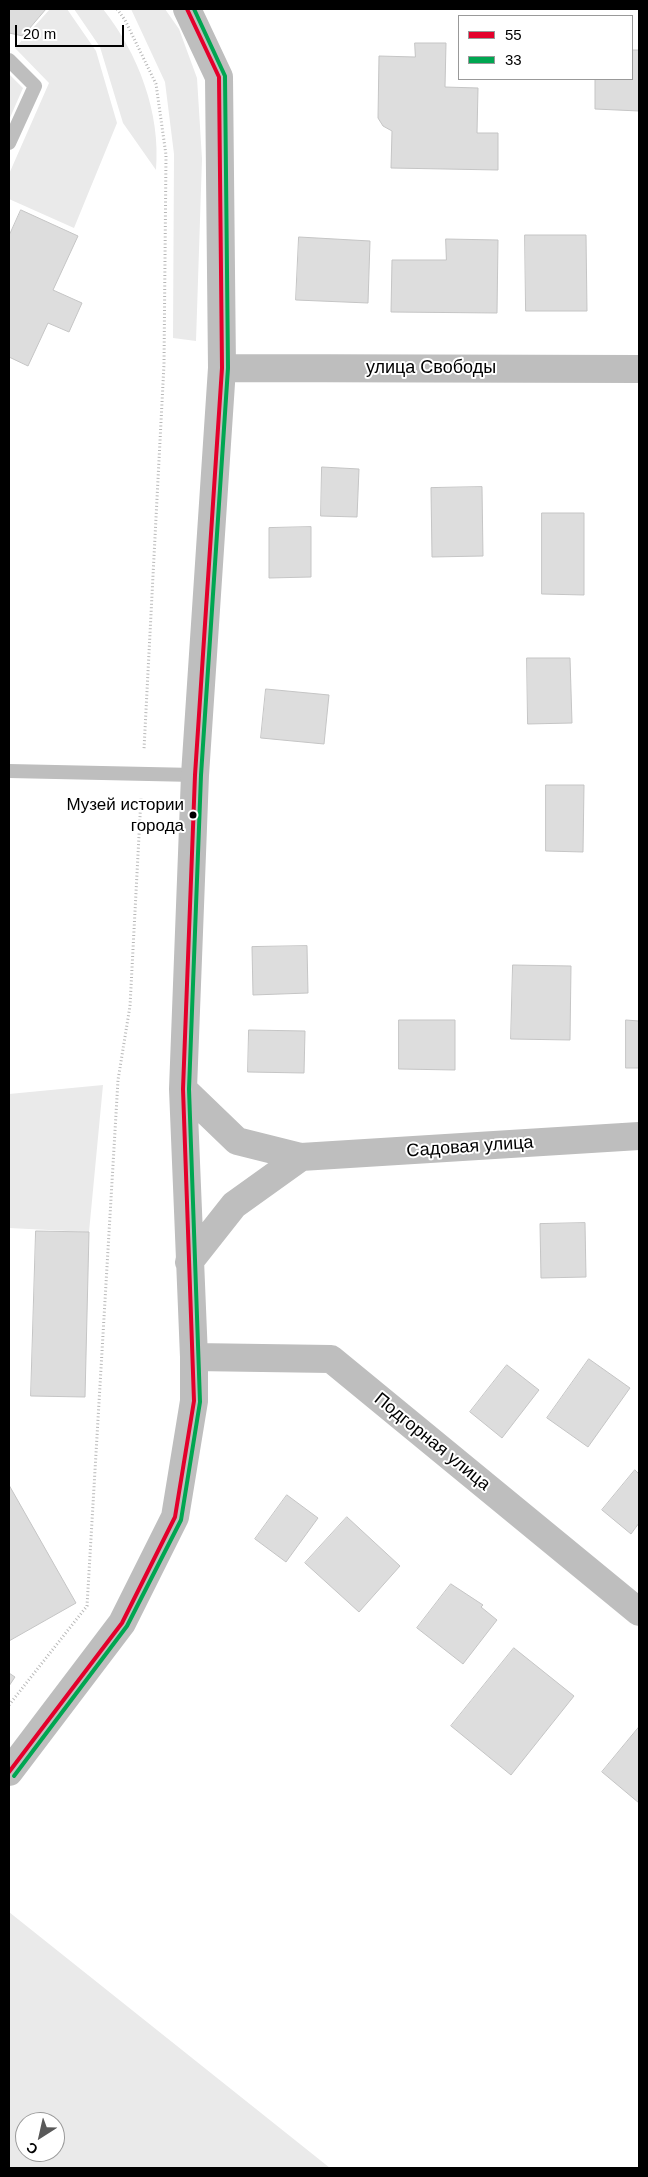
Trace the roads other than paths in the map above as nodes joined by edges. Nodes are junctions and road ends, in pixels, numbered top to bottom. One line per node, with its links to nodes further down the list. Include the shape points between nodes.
1 (187, 9): 4 (street, via 219,77)
2 (9, 60): 3 (lane, via 35,86)
3 (9, 143)
4 (222, 368): 5 (street, улица Свободы); 7 (street)
5 (639, 369)
6 (9, 772): 7 (lane)
7 (195, 775): 8 (street)
8 (183, 1089): 10 (street, Садовая улица, via 237,1140); 11 (street)
9 (639, 1136): 10 (street, Садовая улица)
10 (301, 1157): 11 (street, via 234,1205)
11 (189, 1262): 12 (street)
12 (194, 1357): 13 (street, Подгорная улица, via 331,1359); 14 (street, via 194,1401 175,1517 122,1623)
13 (639, 1612)
14 (9, 1772)

